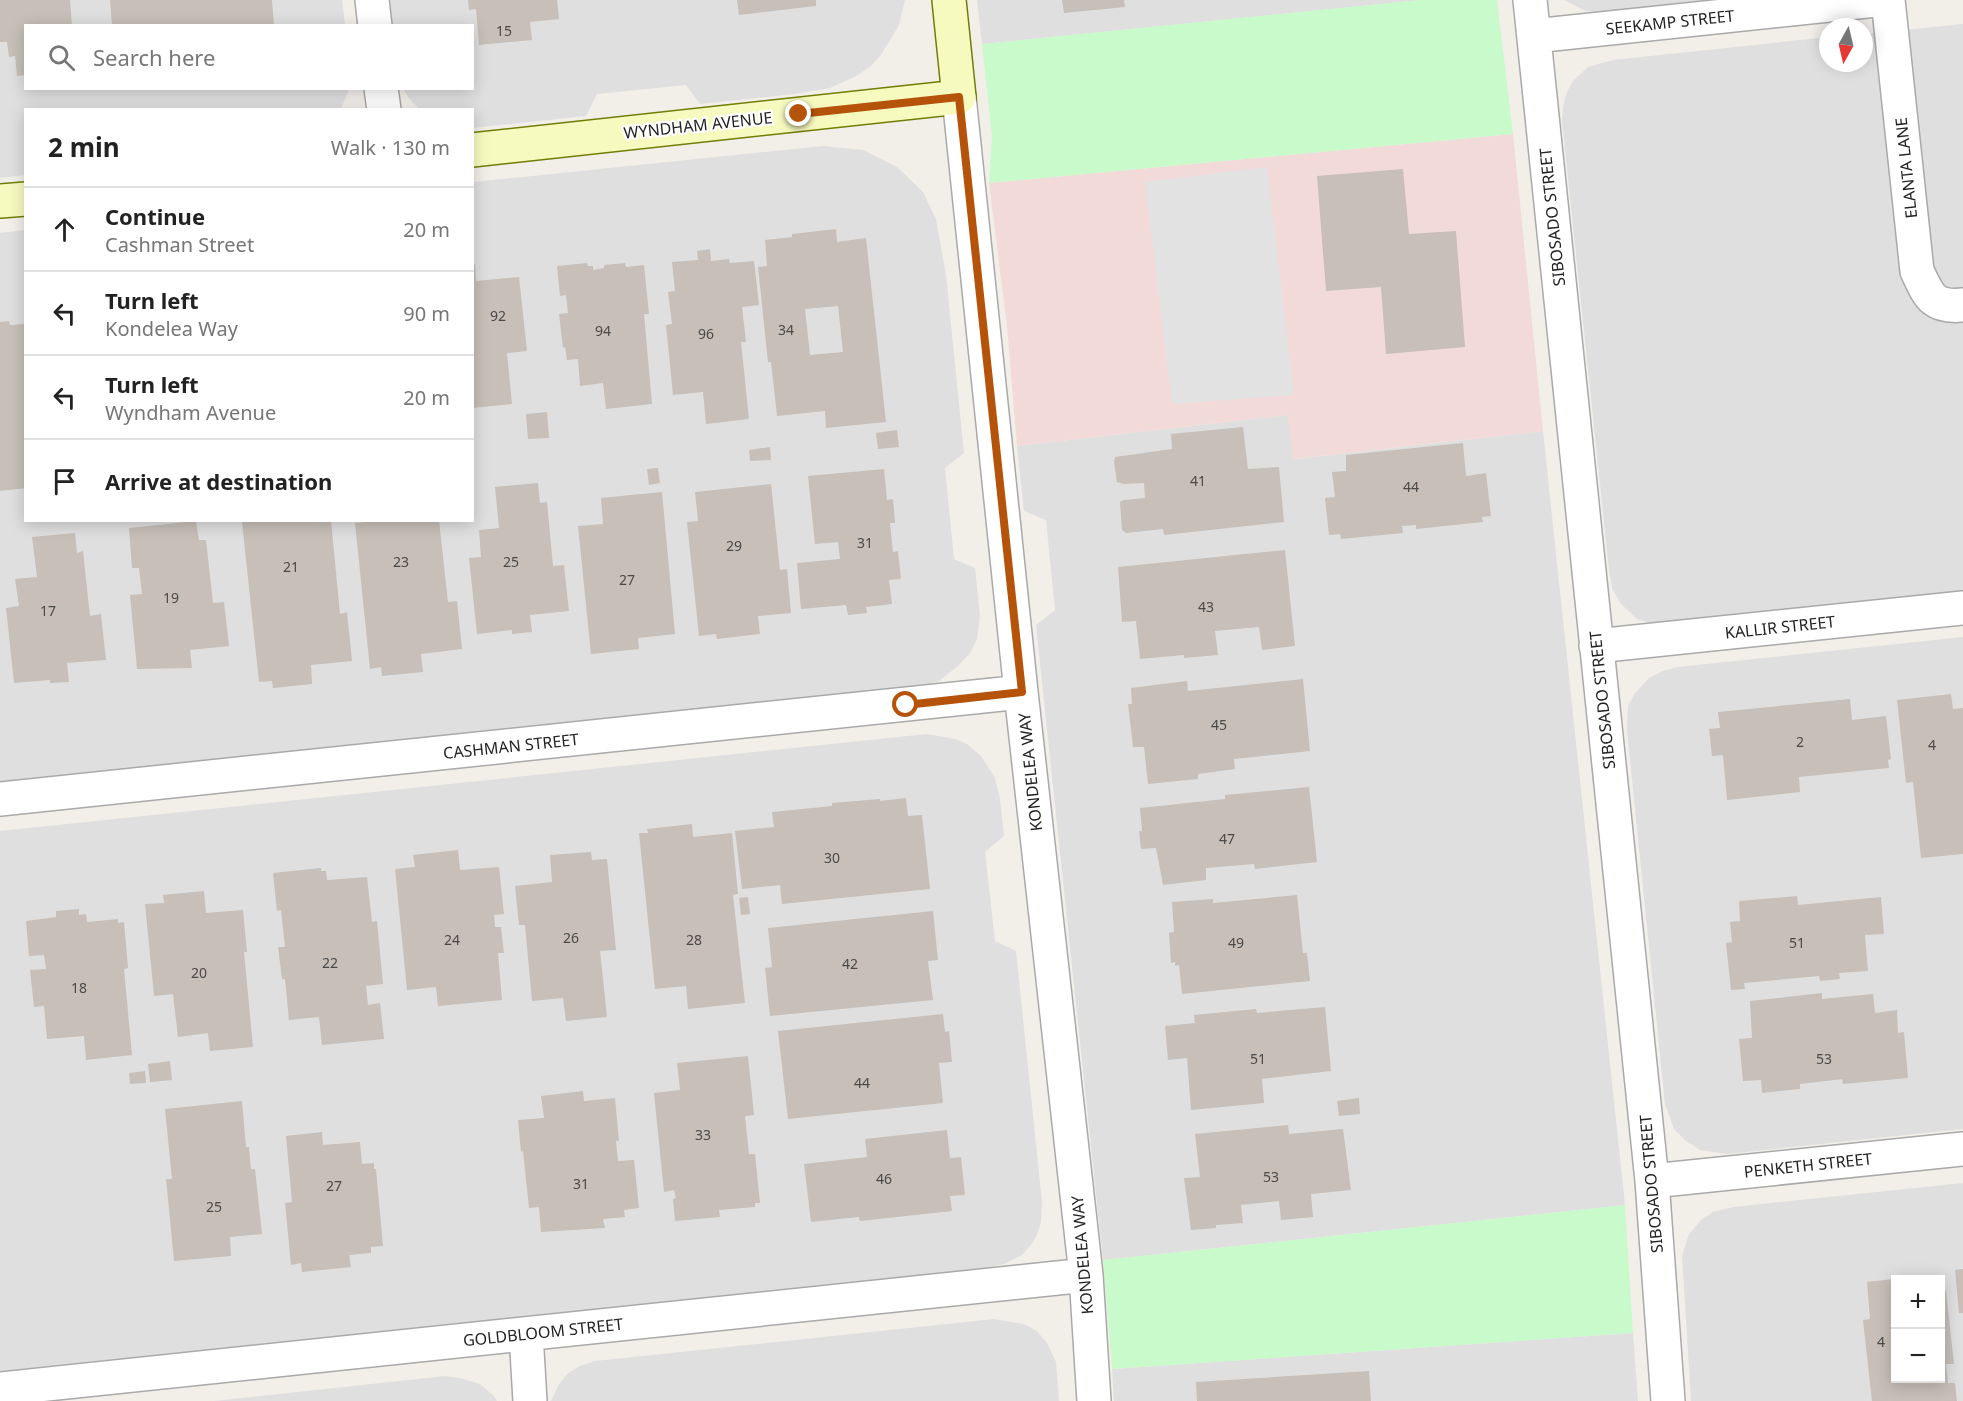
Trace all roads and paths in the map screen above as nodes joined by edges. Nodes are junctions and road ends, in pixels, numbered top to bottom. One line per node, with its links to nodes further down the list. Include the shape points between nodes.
1 (372, 0): 6 (street)
2 (949, 0): 9 (street, KONDELEA WAY)
3 (1530, 0): 7 (street, SIBOSADO STREET)
4 (1876, 0): 7 (street, SEEKAMP STREET)
5 (1888, 0): 14 (street, ELANTA LANE, via 1917,272 1930,297 1948,307)
6 (375, 24)
7 (1534, 36): 16 (street, SIBOSADO STREET)
8 (381, 90): 10 (street)
9 (959, 97): 11 (street, WYNDHAM AVENUE); 17 (street, KONDELEA WAY)
10 (384, 108)
11 (474, 150)
12 (24, 199): 13 (street)
13 (0, 201)
14 (1963, 305)
15 (1963, 608): 16 (street, KALLIR STREET)
16 (1596, 646): 20 (street, SIBOSADO STREET)
17 (1022, 692): 18 (street, CASHMAN STREET); 21 (street, KONDELEA WAY)
18 (0, 800)
19 (1963, 1149): 20 (street, PENKETH STREET)
20 (1652, 1180): 26 (street, SIBOSADO STREET)
21 (1086, 1275): 22 (street, GOLDBLOOM STREET); 25 (street, KONDELEA WAY)
22 (526, 1334): 23 (street, GOLDBLOOM STREET); 24 (street)
23 (0, 1389)
24 (530, 1401)
25 (1094, 1401)
26 (1668, 1401)

